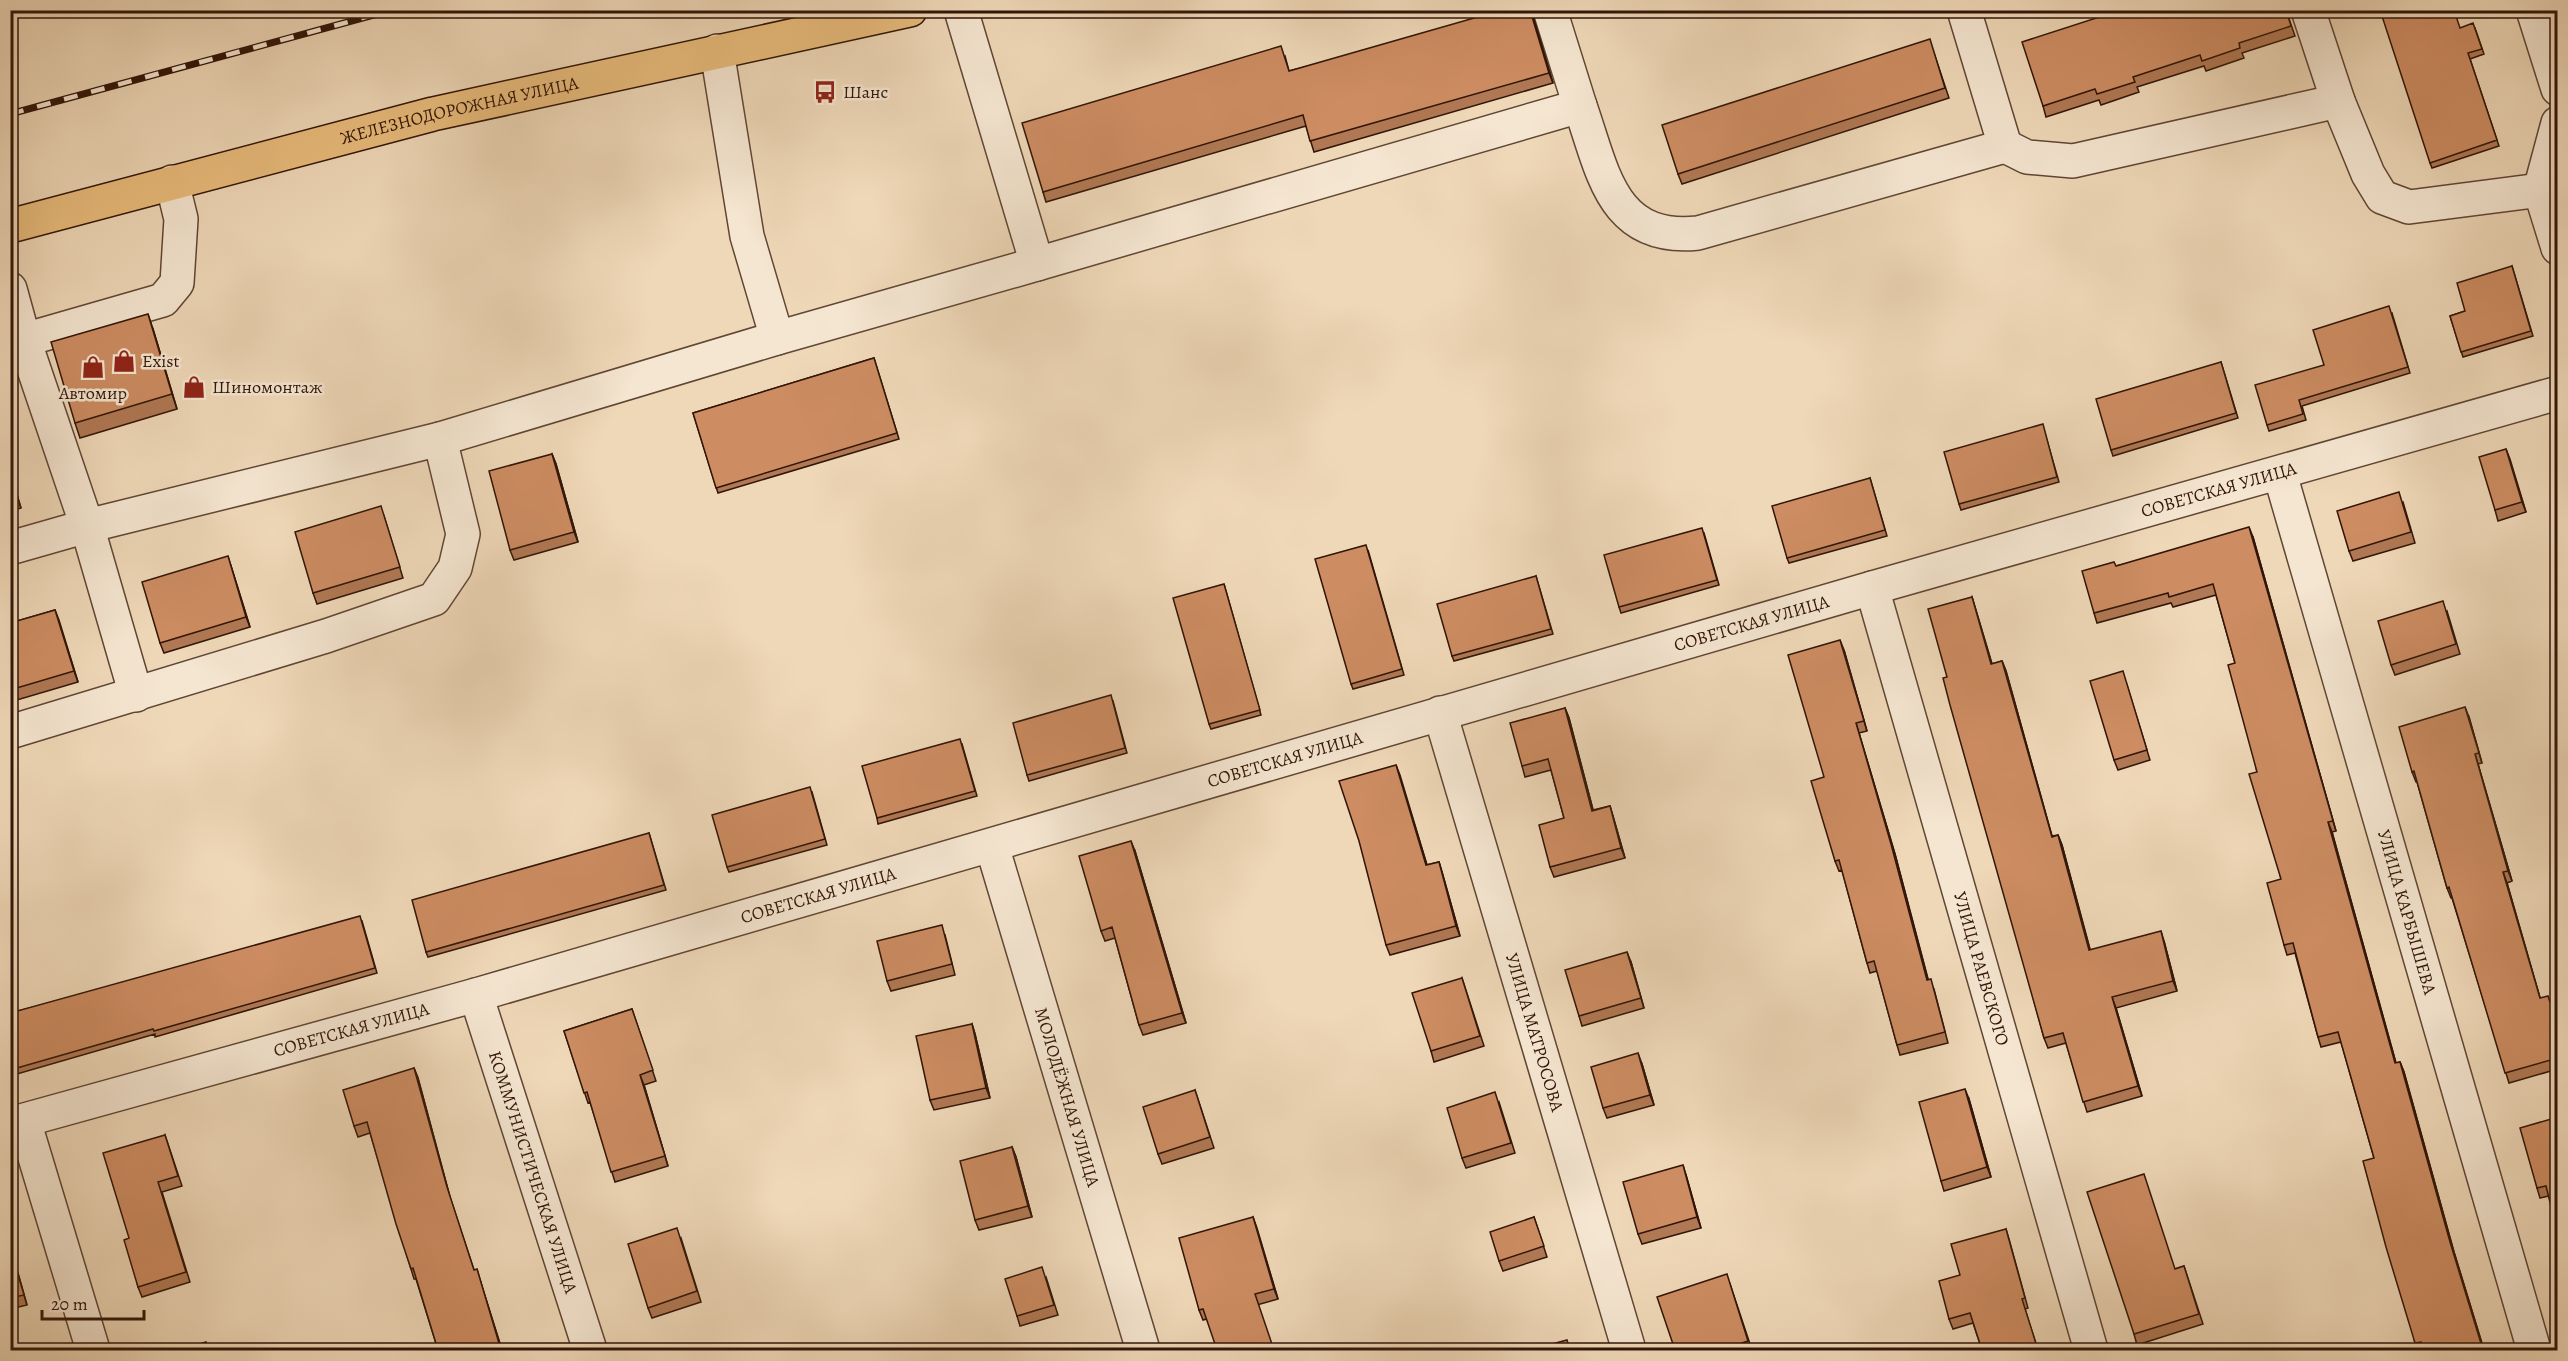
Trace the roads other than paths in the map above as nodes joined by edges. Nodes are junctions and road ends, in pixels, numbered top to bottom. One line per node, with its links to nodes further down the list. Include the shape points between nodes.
1 (910, 10): 7 (main road, ЖЕЛЕЗНОДОРОЖНАЯ УЛИЦА)
2 (961, 10): 17 (street)
3 (1550, 10): 10 (street)
4 (1964, 10): 12 (street)
5 (2308, 10): 9 (street)
6 (2533, 10): 8 (street)
7 (717, 51): 13 (main road, ЖЕЛЕЗНОДОРОЖНАЯ УЛИЦА, via 433,114); 19 (street, via 747,236)
8 (2558, 89)
9 (2338, 101): 12 (street, via 2073,161 2027,157); 14 (street, via 2368,174 2382,197 2409,207)
10 (1580, 106): 12 (street, via 1610,192 1624,211 1653,231 1677,235 1698,233); 17 (street)
11 (2558, 123): 14 (street)
12 (2004, 146)
13 (172, 182): 15 (main road, ЖЕЛЕЗНОДОРОЖНАЯ УЛИЦА); 20 (street, via 181,219 177,283 163,300)
14 (2540, 190): 16 (street)
15 (10, 226)
16 (2558, 248)
17 (1037, 264): 19 (street)
18 (10, 290): 20 (street)
19 (777, 338): 22 (street)
20 (17, 341): 24 (street)
21 (2558, 393): 23 (street, СОВЕТСКАЯ УЛИЦА)
22 (440, 439): 24 (street); 27 (street, via 463,534 455,568 434,599)
23 (2280, 474): 26 (street, СОВЕТСКАЯ УЛИЦА); 38 (street, УЛИЦА КАРБЫШЕВА)
24 (87, 526): 25 (street); 27 (street)
25 (10, 548)
26 (1872, 588): 28 (street, СОВЕТСКАЯ УЛИЦА); 37 (street, УЛИЦА РАЕВСКОГО)
27 (136, 695): 29 (street)
28 (1440, 713): 30 (street, СОВЕТСКАЯ УЛИЦА); 36 (street, УЛИЦА МАТРОСОВА)
29 (10, 732)
30 (993, 846): 31 (street, СОВЕТСКАЯ УЛИЦА); 35 (street, МОЛОДЁЖНАЯ УЛИЦА)
31 (476, 995): 32 (street, СОВЕТСКАЯ УЛИЦА); 34 (street, КОММУНИСТИЧЕСКАЯ УЛИЦА)
32 (17, 1123): 33 (street)
33 (93, 1350)
34 (590, 1350)
35 (1143, 1350)
36 (1629, 1350)
37 (2091, 1350)
38 (2534, 1350)

